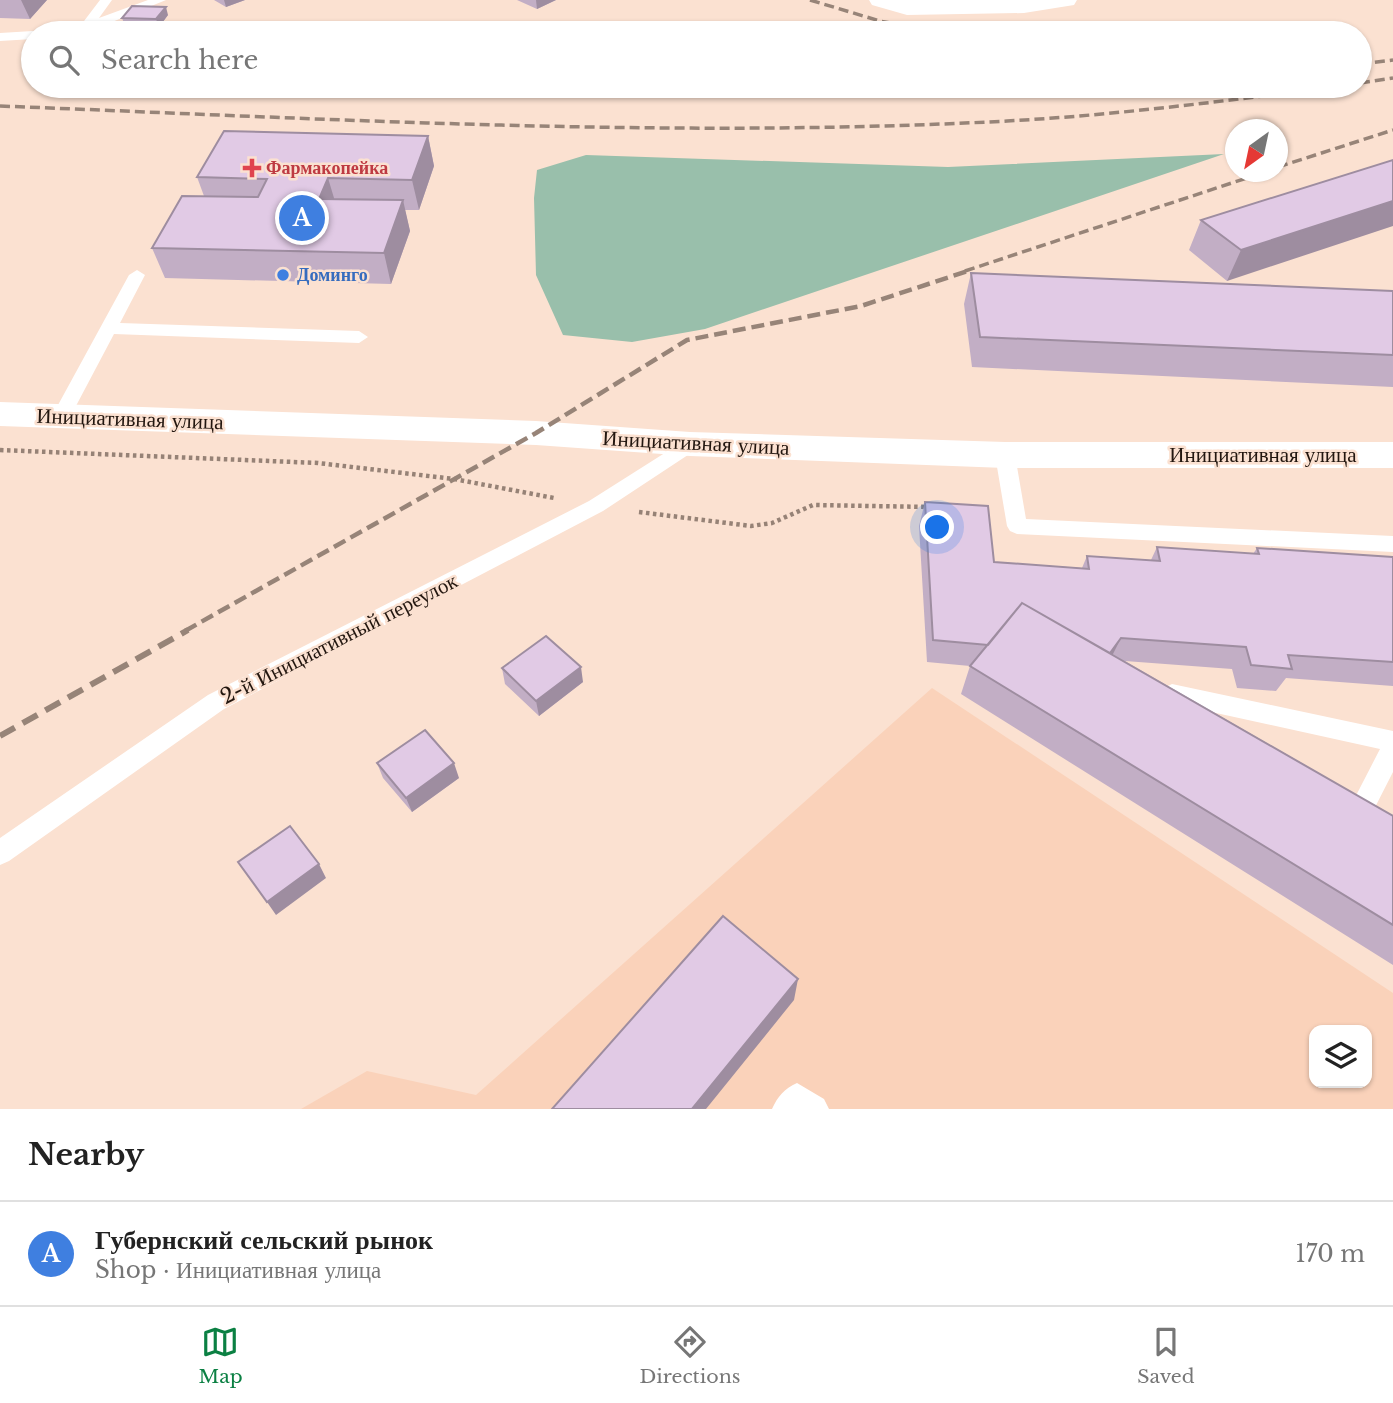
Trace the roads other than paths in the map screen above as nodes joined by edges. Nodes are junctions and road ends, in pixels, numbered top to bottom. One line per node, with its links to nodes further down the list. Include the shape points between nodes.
1 (106, 0): 6 (lane)
2 (160, 0): 7 (lane)
3 (880, 0): 5 (main road, via 907,8)
4 (1066, 0): 5 (main road)
5 (1020, 3)
6 (90, 21)
7 (102, 21)
8 (21, 36): 9 (lane)
9 (0, 37)
10 (137, 275): 11 (lane)
11 (108, 328): 12 (lane); 14 (lane)
12 (359, 337)
13 (0, 414): 14 (main road, Инициативная улица)
14 (61, 416): 15 (main road, Инициативная улица, via 536,433)
15 (690, 444): 16 (main road, Инициативная улица); 25 (lane, 2-й Инициативный переулок, via 596,506 216,702)
16 (1005, 455): 17 (main road, Инициативная улица); 18 (lane, via 1017,526)
17 (1393, 455)
18 (1393, 544)
19 (1194, 723): 20 (lane, via 1162,700 1172,694)
20 (1393, 741)
21 (1393, 748): 23 (lane)
22 (1334, 802): 23 (lane)
23 (1358, 815): 24 (lane)
24 (1381, 828)
25 (0, 853)
26 (788, 1109): 27 (lane, via 797,1098)
27 (814, 1109)

